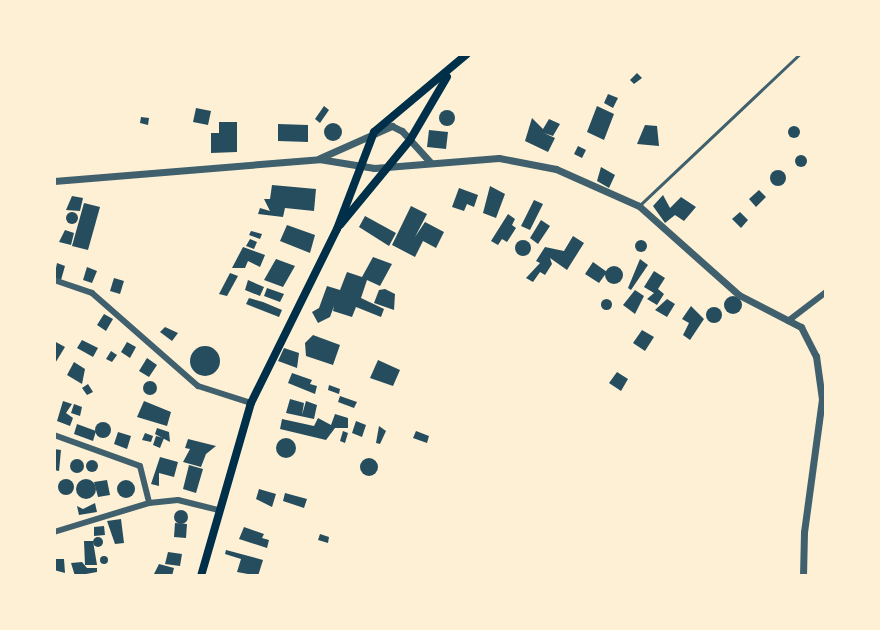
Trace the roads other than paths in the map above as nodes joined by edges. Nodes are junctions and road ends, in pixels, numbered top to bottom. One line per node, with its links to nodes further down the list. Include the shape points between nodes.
1 (467, 54): 3 (main road)
2 (800, 54): 11 (lane)
3 (450, 72): 4 (main road); 5 (main road)
4 (374, 132): 5 (street, via 392,127); 6 (street); 8 (main road)
5 (410, 140): 7 (street); 9 (main road)
6 (319, 159): 8 (street); 10 (street)
7 (430, 162): 9 (street); 11 (street, via 499,158 556,169)
8 (358, 164): 9 (street); 12 (main road)
9 (388, 168): 12 (main road)
10 (54, 181)
11 (639, 206): 15 (street, via 738,295)
12 (337, 229): 16 (main road)
13 (54, 280): 16 (street, via 92,293 198,386)
14 (826, 292): 15 (street)
15 (788, 321): 22 (street, via 801,327 816,356 822,399 804,532)
16 (251, 402): 19 (main road)
17 (54, 435): 18 (street, via 140,466)
18 (149, 503): 19 (street, via 178,500); 20 (street)
19 (218, 510): 21 (main road)
20 (54, 532)
21 (201, 576)
22 (803, 576)

